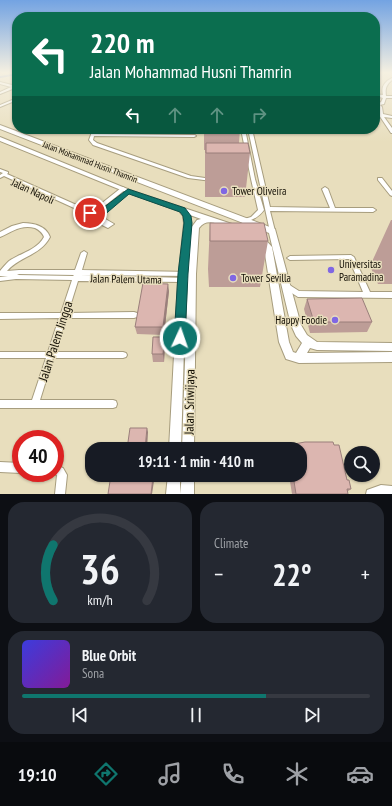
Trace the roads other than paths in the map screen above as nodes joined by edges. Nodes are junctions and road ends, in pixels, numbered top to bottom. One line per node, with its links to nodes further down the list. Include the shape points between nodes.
1 (380, 96): 2 (street)
2 (385, 97): 3 (street); 5 (street)
3 (392, 97)
4 (12, 100): 6 (street)
5 (380, 104)
6 (0, 105)
7 (380, 108): 8 (street)
8 (381, 116): 9 (street); 12 (street)
9 (392, 117)
10 (0, 127): 11 (street, Jalan Mohammad Husni Thamrin)
11 (12, 132)
12 (392, 132)
13 (18, 134): 21 (street, Jalan Mohammad Husni Thamrin)
14 (244, 134): 18 (street)
15 (251, 134): 19 (street)
16 (93, 135): 17 (street); 28 (street, via 92,141 97,145 190,177)
17 (194, 136)
18 (245, 138): 19 (street); 41 (street, via 261,210 253,218)
19 (252, 138): 36 (street)
20 (0, 139): 23 (street, Jalan Mohammad Husni Thamrin)
21 (47, 145): 22 (street, Jalan Mohammad Husni Thamrin); 23 (street, via 49,149 46,151)
22 (61, 151): 24 (street, via 49,153); 31 (street, Jalan Mohammad Husni Thamrin)
23 (33, 153): 24 (street, Jalan Mohammad Husni Thamrin)
24 (47, 159): 30 (street, Jalan Mohammad Husni Thamrin)
25 (0, 170): 26 (street, Jalan Napoli, via 5,171)
26 (2, 176): 30 (street, Jalan Napoli, via 94,216)
27 (380, 178): 32 (street)
28 (218, 180)
29 (325, 189): 38 (street)
30 (126, 190): 34 (street, Jalan Mohammad Husni Thamrin)
31 (164, 190): 33 (street, Jalan Mohammad Husni Thamrin); 34 (street, via 165,197)
32 (392, 194)
33 (180, 196): 35 (street, via 169,198); 41 (street, Jalan Mohammad Husni Thamrin)
34 (155, 201): 35 (street, Jalan Mohammad Husni Thamrin)
35 (171, 206): 37 (street, Jalan Mohammad Husni Thamrin)
36 (269, 209): 38 (street); 43 (street)
37 (182, 210): 40 (street, Jalan Mohammad Husni Thamrin); 52 (street, Jalan Sriwijaya, via 187,216 188,223)
38 (333, 210): 39 (street)
39 (372, 210)
40 (209, 219): 42 (street, Jalan Mohammad Husni Thamrin); 52 (street, Jalan Sriwijaya, via 200,222 195,228)
41 (243, 220): 43 (street, Jalan Mohammad Husni Thamrin)
42 (236, 228)
43 (272, 231): 53 (street)
44 (0, 235): 47 (street, via 21,224 31,225 46,233 45,242)
45 (254, 236): 64 (street, via 268,247 285,347 290,356)
46 (84, 253): 51 (street, Jalan Palem Utama)
47 (22, 258): 49 (street); 50 (street, via 8,266)
48 (290, 258): 54 (street, via 351,257)
49 (19, 272): 50 (street, Jalan Palem Utama); 51 (street, Jalan Palem Utama)
50 (0, 275): 51 (street, Jalan Palem Utama)
51 (76, 276): 52 (street, Jalan Palem Utama); 56 (street, Jalan Palem Jingga)
52 (184, 277): 69 (street, Jalan Sriwijaya); 70 (street, Jalan Sriwijaya)
53 (286, 286): 54 (street, via 298,294); 59 (street, via 296,325)
54 (368, 295): 55 (street)
55 (392, 295)
56 (63, 315): 57 (street); 58 (street); 61 (street, Jalan Palem Jingga)
57 (134, 315)
58 (0, 316)
59 (307, 343): 60 (street, via 328,347); 64 (street)
60 (392, 347)
61 (51, 354): 62 (street); 63 (street); 66 (street, Jalan Palem Jingga)
62 (0, 355)
63 (123, 355)
64 (299, 358): 65 (street)
65 (392, 358)
66 (35, 403): 67 (street); 68 (street)
67 (0, 404)
68 (113, 404)
69 (175, 442)
70 (188, 442)
71 (0, 467): 72 (street)
72 (12, 468)
73 (61, 482): 77 (street)
74 (174, 482): 78 (street)
75 (188, 482): 79 (street)
76 (392, 491): 80 (street, via 381,490)
77 (60, 494)
78 (173, 494)
79 (187, 494)
80 (371, 494)

